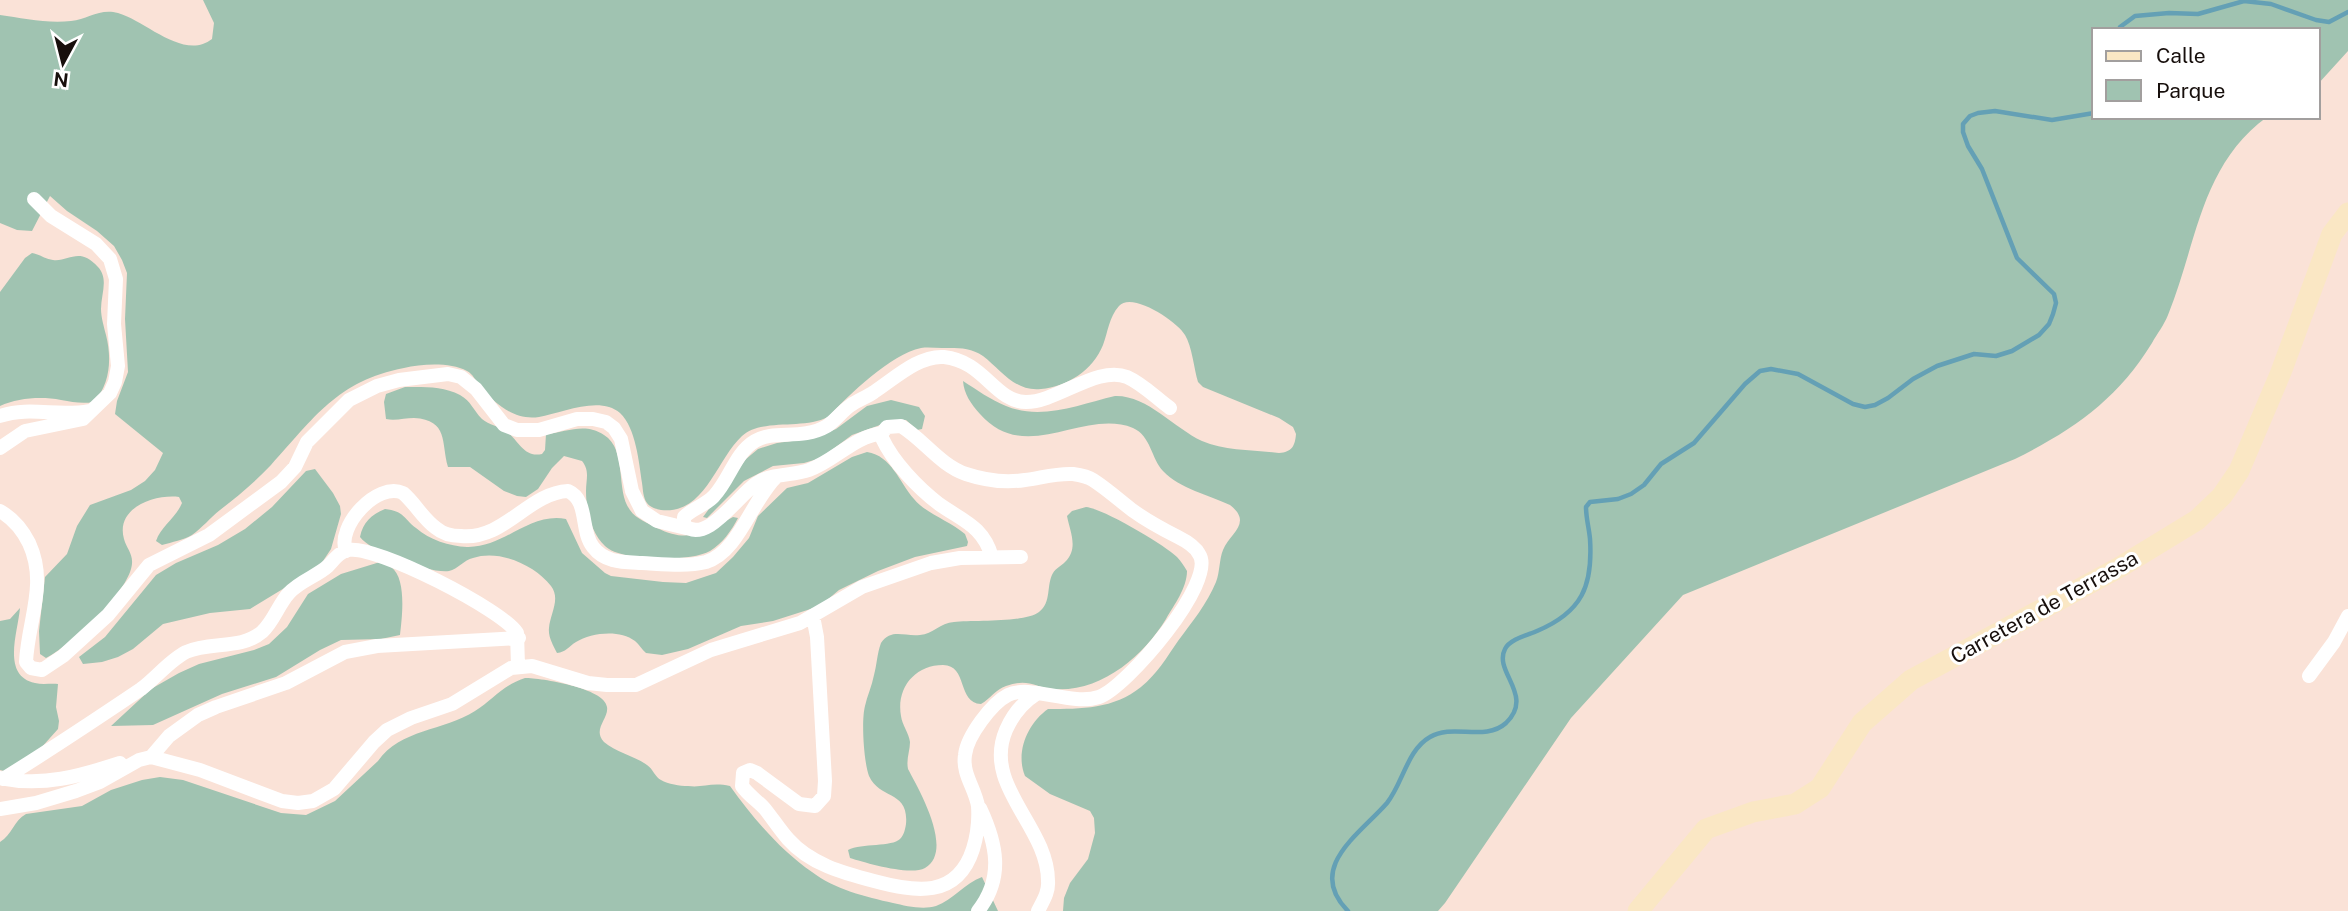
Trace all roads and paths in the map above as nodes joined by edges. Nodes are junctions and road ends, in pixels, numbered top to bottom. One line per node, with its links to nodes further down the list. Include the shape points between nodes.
1 (34, 199): 4 (street, via 51,216 103,249 115,270 117,374 110,393)
2 (2348, 213): 26 (street, Carretera de Terrassa, via 2332,234 2281,372 2239,471 2222,496 2197,520 2120,567 1911,680 1862,723 1820,788 1795,804 1706,829)
3 (1170, 408): 10 (street, via 1135,382 1117,375 1046,399 1022,402 1004,395 969,365 930,359 855,402 819,430 756,440 741,454 713,498 684,517)
4 (94, 410): 5 (street, via 22,411); 7 (street, via 78,422 25,432)
5 (0, 416)
6 (882, 433): 8 (street, via 860,440 812,469); 12 (street, via 887,447 921,488 979,531); 19 (street, via 890,426 901,426 949,466 978,477 1004,481 1084,476 1201,555 1200,578 1184,607 1115,687 1091,699)
7 (0, 448)
8 (778, 475): 10 (street, via 758,482 706,529); 11 (street, via 727,548 704,562 655,564 606,558 587,538 578,498 564,491 541,500 499,529 468,537 439,531 403,493 385,491 348,527 342,541)
9 (0, 511): 10 (street, via 22,530 37,566 26,662 42,670 108,615 149,565 208,535 281,482 295,467 307,442 349,400 399,380 448,374 461,377 503,425 517,430 539,430 577,419 606,422 621,439 632,491 642,510 657,521)
10 (686, 528)
11 (345, 551): 16 (street, via 385,557 445,586 503,619); 21 (street, via 291,592 269,624 252,639 183,654 97,720)
12 (992, 557): 13 (street); 14 (street, via 931,563 862,587)
13 (1021, 557)
14 (813, 615): 17 (street, via 790,627 711,650 636,685 587,683 539,667); 22 (street, via 824,796 815,806 799,804 750,769 741,778 744,790 809,857 848,874 916,889 944,885 961,872 976,836)
15 (2348, 616): 18 (street)
16 (519, 638): 17 (street); 20 (street, via 353,649 286,683 198,715)
17 (518, 666): 20 (street, via 452,704 387,730 334,789 313,801 282,801 201,770)
18 (2309, 676)
19 (1036, 694): 22 (street, via 1005,696 969,741 965,768); 25 (street, via 1013,717 1000,756 1006,782 1031,826 1047,871 1048,889)
20 (145, 759): 21 (street, via 53,782); 23 (street, via 76,791)
21 (2, 778)
22 (977, 800): 24 (street, via 996,863 992,888)
23 (0, 809)
24 (978, 911)
25 (1038, 911)
26 (1638, 911)

